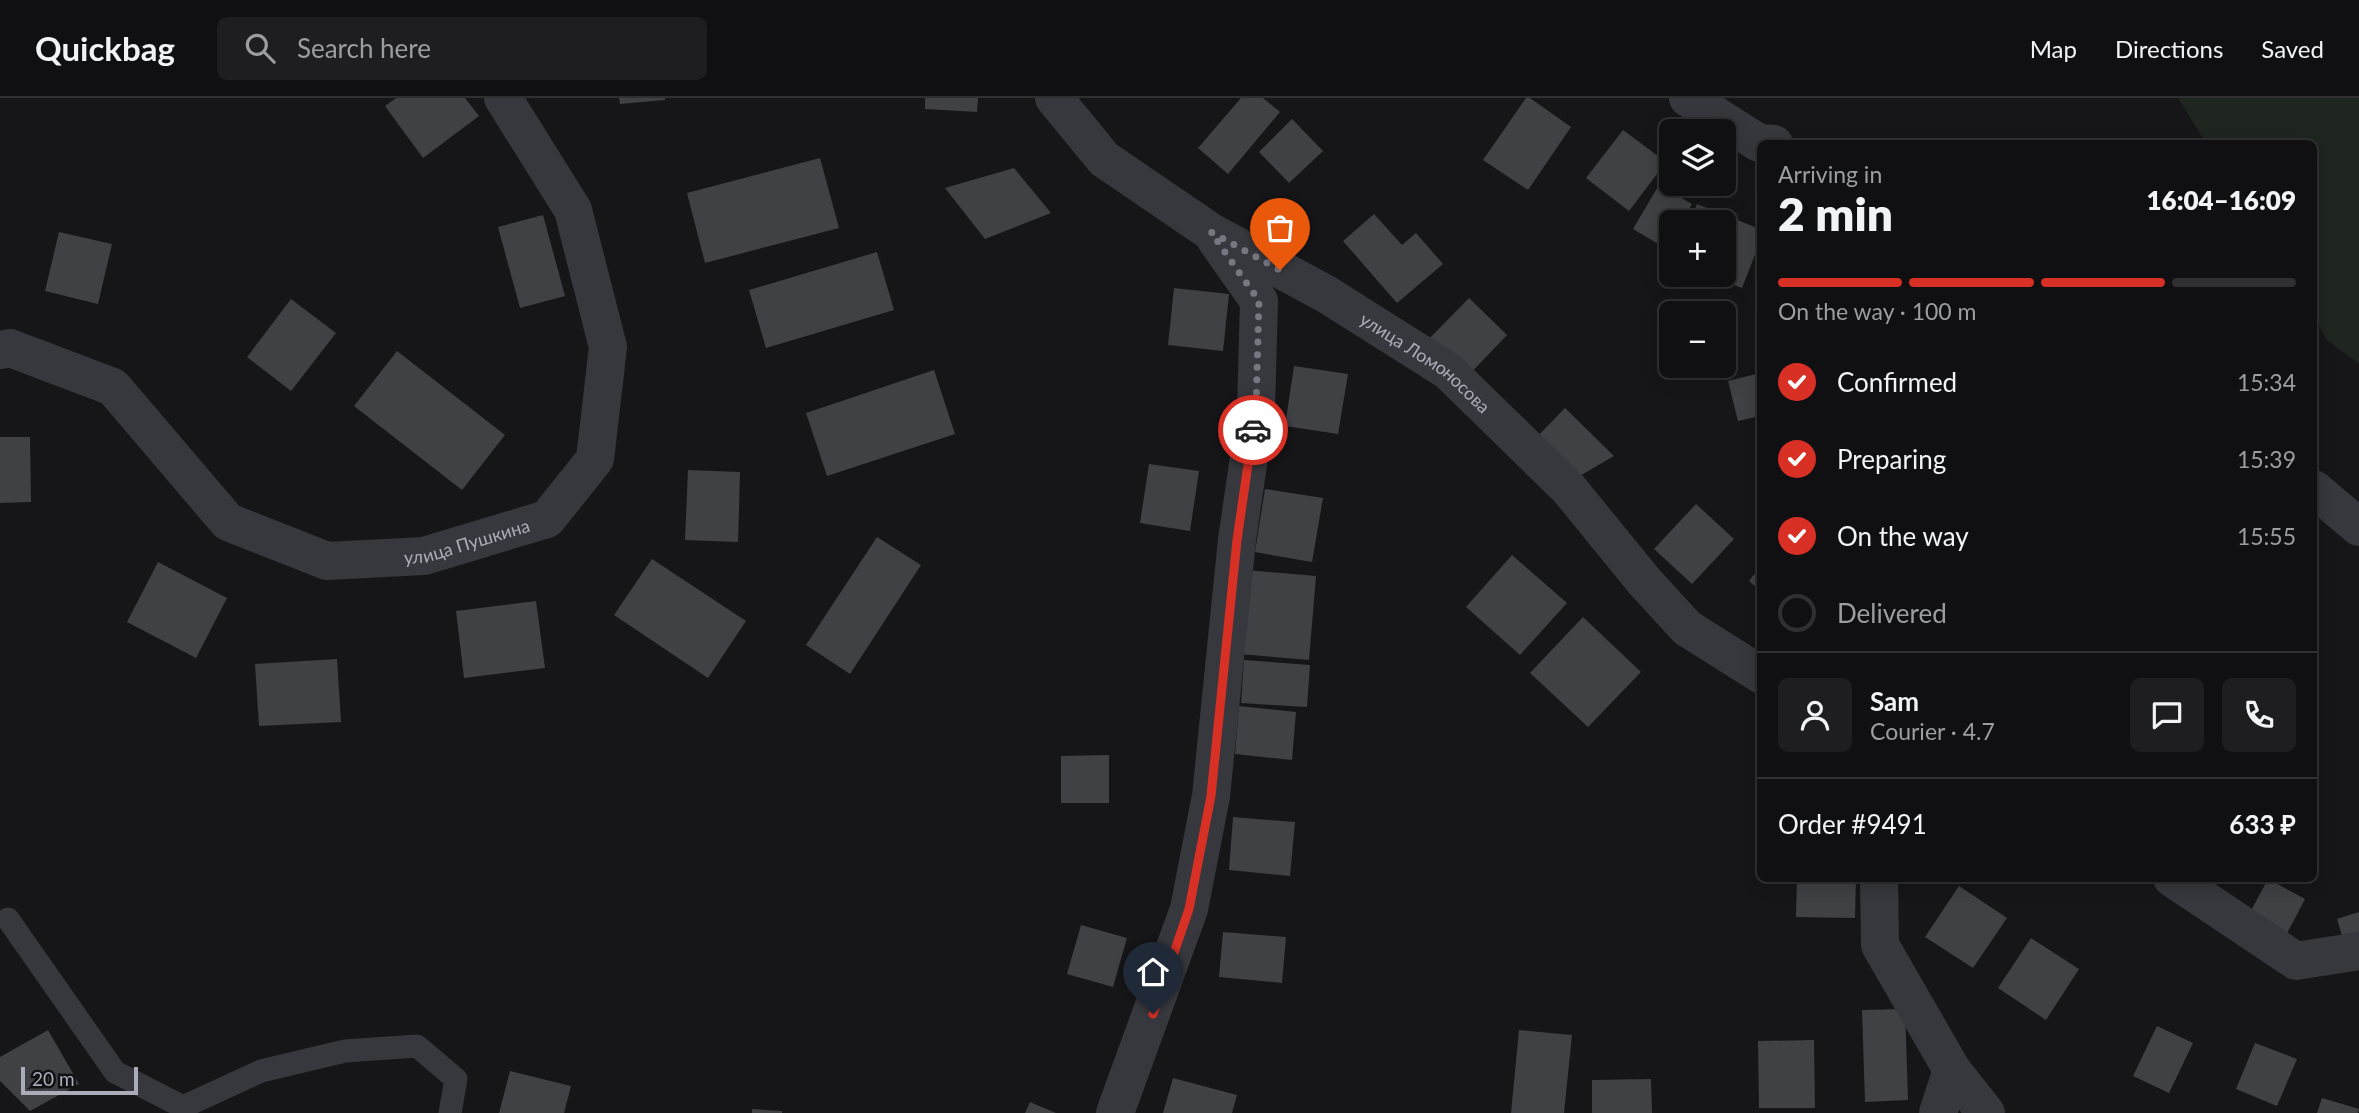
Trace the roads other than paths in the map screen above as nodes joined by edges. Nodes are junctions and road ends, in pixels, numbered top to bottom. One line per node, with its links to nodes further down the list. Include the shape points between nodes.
1 (503, 98): 6 (street, улица Пушкина, via 573,210 608,347 595,458 547,519 424,556 327,561 228,522 113,387 10,348)
2 (1054, 98): 5 (street, улица Ломоносова, via 1104,159)
3 (1688, 98): 4 (street)
4 (1757, 142)
5 (1211, 232): 9 (street, улица Ломоносова, via 1326,294 1448,371 1569,489 1687,628); 16 (street, via 1259,301 1256,410 1237,540 1211,796 1189,909)
6 (0, 350)
7 (2317, 492): 8 (street)
8 (2359, 527)
9 (1757, 672)
10 (1879, 882): 14 (street, via 1881,945)
11 (2178, 882): 13 (street, via 2296,961)
12 (8, 919): 15 (lane, via 115,1072 183,1107 261,1071 345,1051 417,1046 456,1079)
13 (2359, 951)
14 (1952, 1069): 17 (street); 18 (street)
15 (450, 1113)
16 (1115, 1113)
17 (1938, 1113)
18 (1986, 1113)

